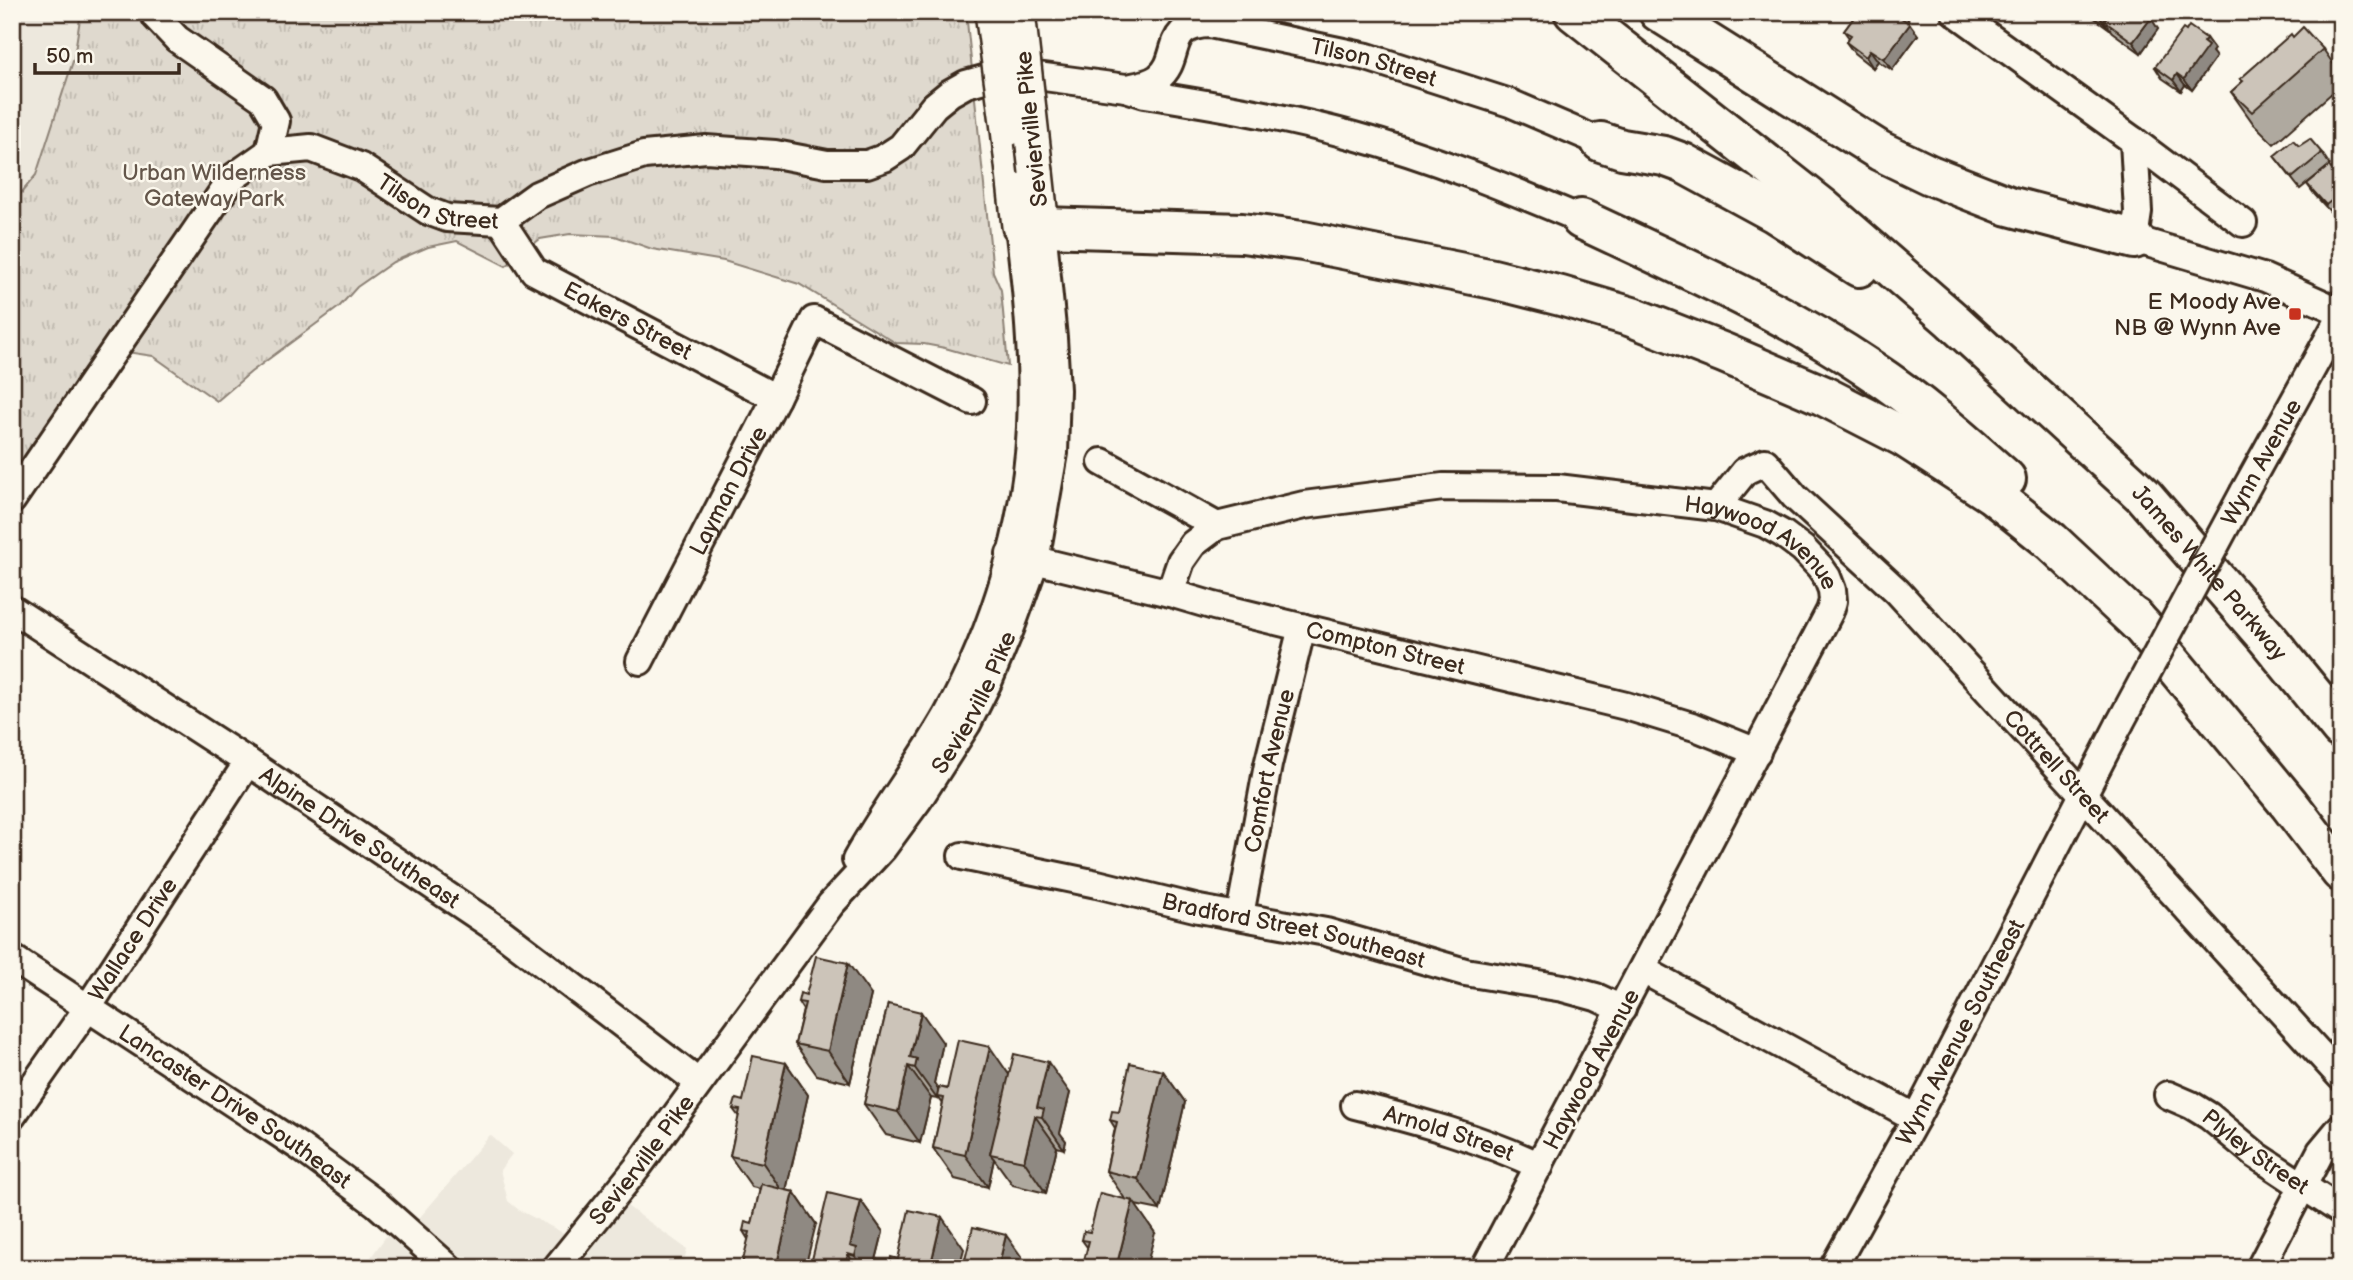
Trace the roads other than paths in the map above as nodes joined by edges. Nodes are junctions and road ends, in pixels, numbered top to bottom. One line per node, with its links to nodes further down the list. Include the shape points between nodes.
1 (992, 12): 16 (main road, Sevierville Pike, bridge, via 1008,129)
2 (1018, 12): 16 (main road, Sevierville Pike, bridge, via 1036,172)
3 (1574, 12): 21 (highway, via 1824,209)
4 (1659, 12): 17 (highway, via 1880,151 1930,175 2009,206)
5 (1955, 12): 10 (street)
6 (156, 17): 12 (street, via 177,39 263,99 276,121)
7 (1168, 67): 8 (street, Tilson Street, via 1151,82); 9 (street, via 1173,82); 11 (street, Tilson Street, via 1182,33 1193,25 1210,24 1367,57 1510,103)
8 (1126, 88): 9 (street, Tilson Street); 14 (street, Tilson Street, via 1037,76 984,79 950,93 901,147 867,164 827,164 775,154 706,149 644,155 537,195)
9 (1193, 101): 13 (street, Tilson Street, via 1368,140)
10 (2134, 141): 15 (street); 17 (street, via 2138,212)
11 (1601, 142): 21 (highway, via 1683,163 1817,239)
12 (269, 152): 14 (street, Tilson Street, via 311,148 361,167 428,211 447,218); 23 (street, Tilson Street, via 232,178)
13 (1581, 219): 30 (highway, via 1809,332 1916,402 2073,542)
14 (501, 221): 19 (street, Eakers Street, via 534,271)
15 (2243, 223)
16 (1030, 226): 26 (street, Sevierville Pike, via 1053,338 1056,399 1054,453); 30 (highway, via 1242,233 1303,241 1493,279 1632,317 1809,390 1904,437 2041,533)
17 (2134, 239): 18 (street, via 2264,278)
18 (2341, 314): 35 (street, Wynn Avenue, bridge)
19 (776, 398): 20 (street, Layman Drive, via 814,320); 31 (street, Layman Drive)
20 (972, 401)
21 (2067, 425): 32 (highway, James White Parkway, via 2143,495)
22 (1102, 462): 25 (street)
23 (12, 500)
24 (1716, 507): 25 (street, Haywood Avenue, via 1557,488 1443,488 1304,505); 33 (street, Haywood Avenue, via 1783,534 1820,567 1832,590 1830,611); 35 (street, Cottrell Street, via 1745,471 1765,462 1795,497 1896,591)
25 (1217, 526): 27 (street, Haywood Avenue, via 1193,544 1181,561)
26 (1022, 557): 27 (street, Compton Street); 38 (street, Sevierville Pike, via 947,716); 38 (street, Sevierville Pike, via 1007,638 967,724 883,848)
27 (1170, 593): 29 (street, Compton Street)
28 (12, 609): 34 (street, Alpine Drive Southeast)
29 (1302, 627): 33 (street, Compton Street, via 1626,706); 39 (street, Comfort Avenue, via 1268,765)
30 (2143, 627): 37 (highway)
31 (640, 661)
32 (2341, 729)
33 (1757, 752): 41 (street, Haywood Avenue)
34 (247, 762): 42 (street, Wallace Drive); 45 (street, Alpine Drive Southeast, via 500,931)
35 (2083, 794): 44 (street, Cottrell Street); 49 (street, Wynn Avenue Southeast)
36 (962, 856): 39 (street, Bradford Street Southeast)
37 (2341, 872)
38 (831, 904): 45 (street, Sevierville Pike)
39 (1240, 915): 43 (street, Bradford Street Southeast, via 1326,932 1465,972 1563,988)
40 (12, 958): 42 (street, Lancaster Drive Southeast)
41 (1643, 970): 43 (street, Haywood Avenue); 49 (street)
42 (87, 1009): 48 (street, Wallace Drive); 54 (street, Lancaster Drive Southeast, via 319,1161 377,1204)
43 (1622, 1009): 51 (street, Haywood Avenue)
44 (2341, 1077)
45 (698, 1082): 55 (street, Sevierville Pike)
46 (2168, 1095): 52 (street, Plyley Street, via 2209,1116 2256,1155)
47 (1355, 1105): 51 (street, Arnold Street, via 1502,1148)
48 (12, 1116)
49 (1916, 1118): 57 (street, Wynn Avenue Southeast)
50 (2341, 1127): 52 (street)
51 (1540, 1166): 56 (street, Haywood Avenue)
52 (2302, 1184): 53 (street, Plyley Street); 58 (street)
53 (2341, 1211)
54 (449, 1268)
55 (556, 1268)
56 (1485, 1268)
57 (1833, 1268)
58 (2260, 1268)

